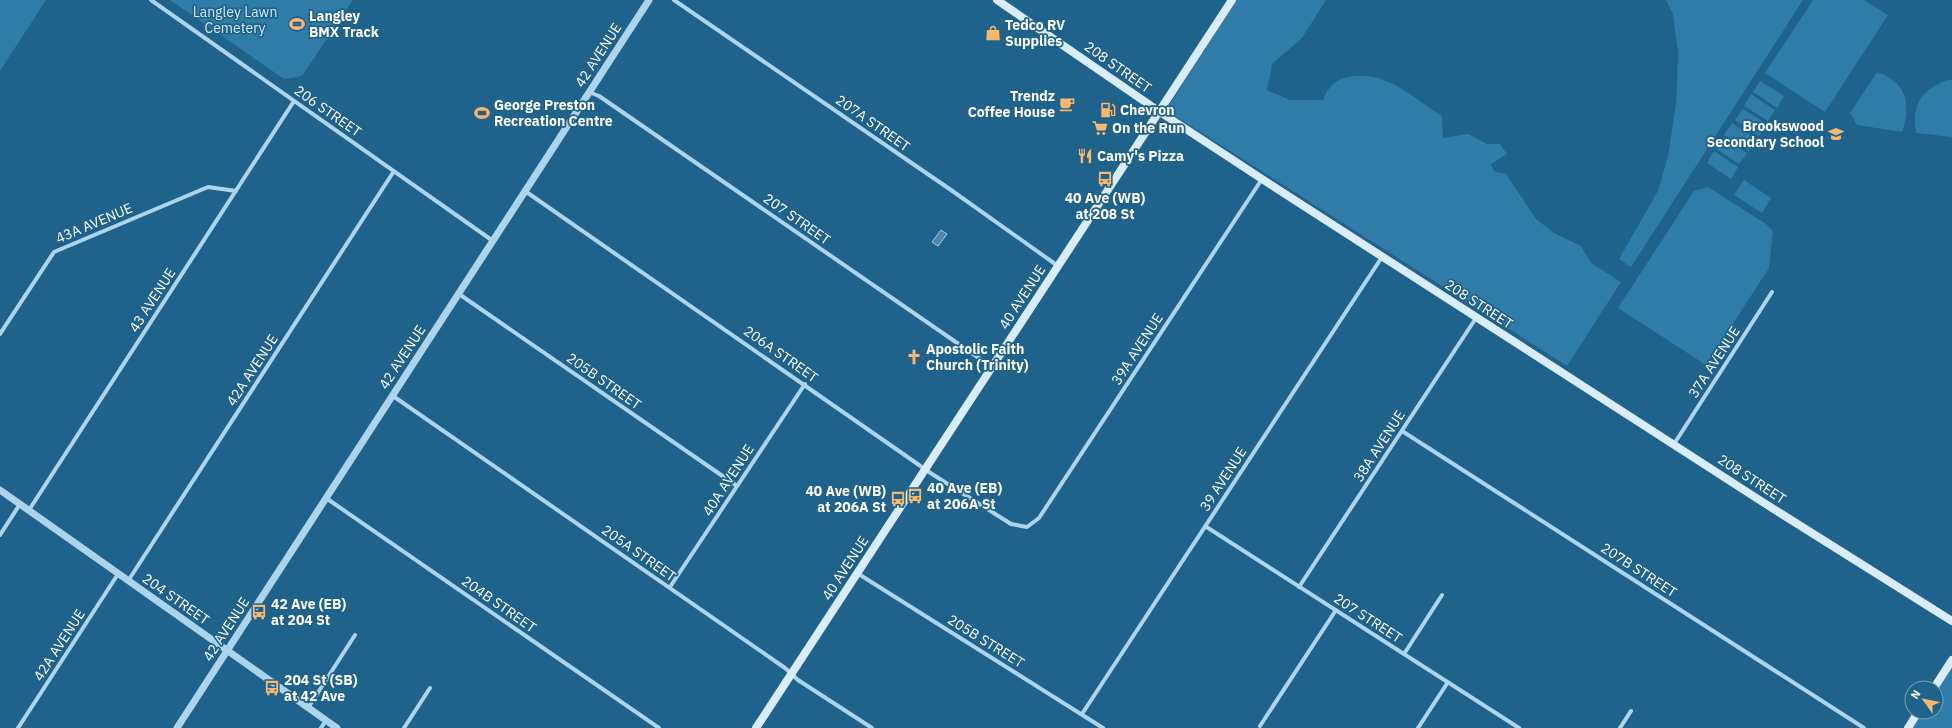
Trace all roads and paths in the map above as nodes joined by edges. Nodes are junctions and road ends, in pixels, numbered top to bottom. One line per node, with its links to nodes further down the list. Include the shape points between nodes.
1 (151, 0): 7 (street, 206 STREET)
2 (649, 0): 6 (street, 42 AVENUE)
3 (674, 0): 15 (street, 207A STREET)
4 (997, 0): 8 (main road, 208 STREET)
5 (1232, 0): 8 (main road, 40 AVENUE)
6 (589, 92): 12 (street, 42 AVENUE); 20 (street, 207 STREET, via 606,101)
7 (294, 101): 9 (street, 206 STREET); 11 (street, 43 AVENUE)
8 (1160, 112): 10 (main road, 208 STREET); 15 (main road, 40 AVENUE)
9 (394, 171): 13 (street, 206 STREET); 36 (street, 42A AVENUE)
10 (1262, 179): 14 (main road, 208 STREET); 32 (street, 39A AVENUE, via 1039,518)
11 (236, 191): 19 (street, 43A AVENUE, via 208,187 54,252); 30 (street, 43 AVENUE)
12 (525, 191): 13 (street, 42 AVENUE); 21 (street, 206A STREET)
13 (493, 241): 17 (street, 42 AVENUE)
14 (1382, 256): 18 (main road, 208 STREET); 31 (street, 39 AVENUE)
15 (1058, 266): 20 (main road, 40 AVENUE)
16 (1772, 292): 24 (street, 37A AVENUE)
17 (459, 294): 22 (street, 42 AVENUE); 26 (street, 205B STREET)
18 (1476, 318): 23 (street, 38A AVENUE); 24 (main road, 208 STREET)
19 (0, 334)
20 (992, 367): 25 (main road, 40 AVENUE)
21 (805, 384): 25 (street, 206A STREET); 26 (street, 40A AVENUE)
22 (392, 396): 28 (street, 42 AVENUE); 37 (street, 205A STREET)
23 (1402, 431): 38 (street, 38A AVENUE); 67 (street, 207B STREET)
24 (1674, 444): 41 (main road, 208 STREET)
25 (926, 468): 32 (street, 206A STREET, via 1011,524); 34 (main road, 40 AVENUE)
26 (737, 486): 37 (street, 40A AVENUE)
27 (0, 490): 29 (street, 204 STREET)
28 (326, 498): 43 (street, 42 AVENUE); 60 (street, 204B STREET)
29 (20, 504): 30 (street, 204 STREET); 33 (street)
30 (29, 510): 35 (street, 204 STREET)
31 (1205, 526): 38 (street, 207 STREET); 52 (street, 39 AVENUE)
32 (1027, 527)
33 (0, 535)
34 (857, 573): 46 (main road, 40 AVENUE); 52 (street, 205B STREET)
35 (118, 574): 36 (street, 204 STREET); 55 (street, 42A AVENUE)
36 (128, 581): 43 (street, 204 STREET)
37 (670, 587): 46 (street, 205A STREET)
38 (1299, 587): 40 (street, 207 STREET)
39 (1442, 595): 44 (street)
40 (1336, 610): 44 (street, 207 STREET); 54 (street)
41 (1952, 621)
42 (356, 635): 50 (street)
43 (227, 651): 50 (street, 204 STREET); 56 (street, 42 AVENUE)
44 (1404, 654): 48 (street, 207 STREET)
45 (1952, 660): 47 (main road)
46 (792, 673): 61 (main road, 40 AVENUE); 62 (street, 205A STREET, via 798,680)
47 (1939, 680)
48 (1448, 682): 64 (street); 65 (street, 207 STREET)
49 (430, 688): 59 (street)
50 (308, 708): 53 (street, 204 STREET)
51 (1631, 711): 66 (street)
52 (1082, 714): 63 (street, 205B STREET)
53 (326, 720): 57 (street); 58 (street, 204 STREET)
54 (1260, 726)
55 (18, 728)
56 (177, 728)
57 (321, 728)
58 (337, 728)
59 (404, 728)
60 (659, 728)
61 (756, 728)
62 (872, 728)
63 (1103, 728)
64 (1418, 728)
65 (1519, 728)
66 (1620, 728)
67 (1864, 728)

